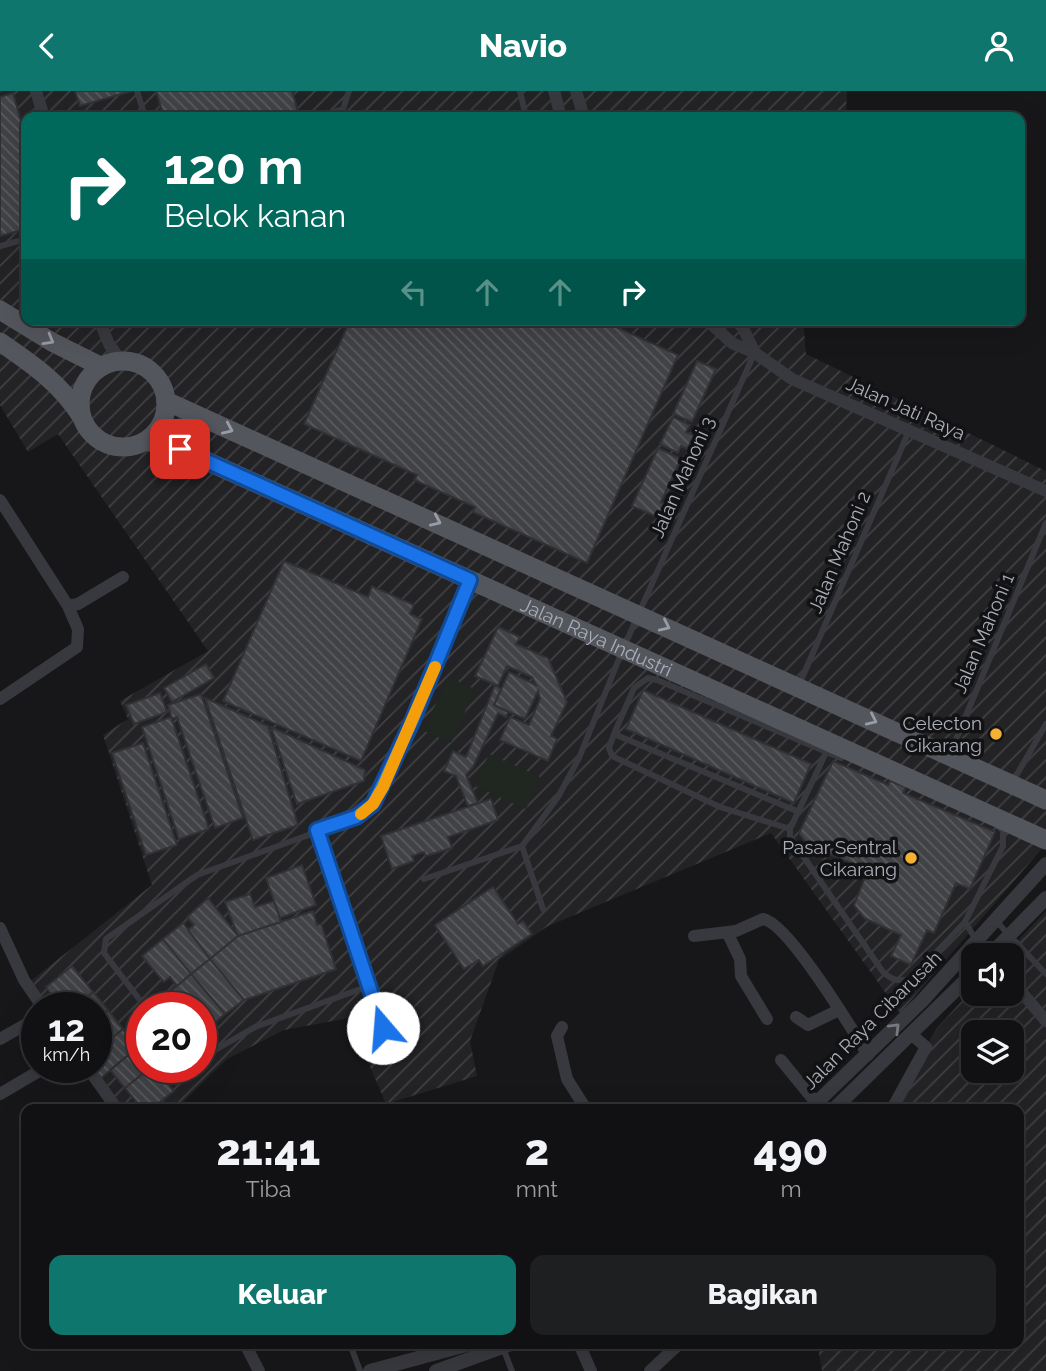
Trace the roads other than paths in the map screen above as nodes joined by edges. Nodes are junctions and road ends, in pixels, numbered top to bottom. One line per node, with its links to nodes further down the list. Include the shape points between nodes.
1 (36, 91): 7 (street)
2 (137, 91): 8 (lane)
3 (349, 91): 9 (lane, via 343,109)
4 (520, 91): 10 (lane)
5 (554, 91): 11 (street)
6 (576, 91): 12 (street)
7 (42, 112)
8 (143, 112)
9 (333, 112)
10 (525, 112)
11 (560, 112)
12 (582, 112)
13 (21, 240): 14 (lane)
14 (0, 246)
15 (0, 310): 16 (main road, one-way to 16)
16 (21, 323)
17 (26, 326): 24 (main road, one-way to 24)
18 (102, 326): 23 (street)
19 (713, 326): 22 (street, Jalan Jati Raya, via 732,344)
20 (741, 326): 22 (street, Jalan Jati Raya)
21 (0, 342): 26 (main road, via 56,383)
22 (755, 353): 27 (street, Jalan Jati Raya, via 792,379); 35 (lane, Jalan Mahoni 3)
23 (121, 361): 24 (main road); 25 (main road, via 146,368 156,377)
24 (100, 366): 26 (main road, via 82,391)
25 (166, 401): 28 (main road, via 158,431); 35 (main road, Jalan Raya Industri, one-way to 35)
26 (82, 417): 28 (main road, via 87,429 108,445)
27 (909, 430): 29 (street, Jalan Jati Raya); 37 (lane, Jalan Mahoni 2)
28 (146, 441): 33 (main road, Jalan Raya Industri, via 180,449)
29 (1046, 491)
30 (0, 500): 34 (street)
31 (1046, 523): 42 (lane, Jalan Mahoni 1)
32 (123, 577): 34 (street)
33 (470, 580): 36 (main road, Jalan Raya Industri); 47 (lane, via 373,804 356,817)
34 (68, 606): 38 (street, via 78,629 77,647)
35 (640, 614): 36 (lane, Jalan Mahoni 3); 37 (main road, Jalan Raya Industri, one-way to 37)
36 (623, 649): 41 (main road, Jalan Raya Industri); 49 (lane, Jalan Mahoni 3, via 566,785)
37 (798, 686): 42 (main road, Jalan Raya Industri, one-way to 42)
38 (0, 699)
39 (1046, 724): 43 (lane)
40 (614, 734): 41 (lane, via 634,688 648,678); 45 (lane); 46 (lane, via 609,748 612,756 719,807)
41 (829, 748): 45 (lane); 48 (main road, Jalan Raya Industri); 55 (lane, via 1003,831 1003,846)
42 (950, 755): 43 (main road, Jalan Raya Industri)
43 (1011, 785): 44 (main road, Jalan Raya Industri)
44 (1046, 800)
45 (799, 812): 46 (lane)
46 (790, 829): 55 (lane, via 793,846 890,978 900,982 911,979)
47 (317, 830): 64 (lane); 67 (lane, via 197,875 106,939 104,953)
48 (1046, 840)
49 (522, 846): 51 (lane); 53 (lane)
50 (1046, 864): 54 (street, Jalan Raya Cibarusah)
51 (424, 879)
52 (1046, 898): 58 (street)
53 (542, 909)
54 (995, 920): 58 (lane); 60 (street, Jalan Raya Cibarusah)
55 (965, 922): 60 (lane)
56 (0, 928): 66 (street)
57 (727, 933): 59 (street); 69 (street, via 763,919 774,924); 71 (street, via 740,959 741,976)
58 (1009, 935): 62 (street); 63 (lane)
59 (694, 936)
60 (976, 940): 61 (street); 79 (street, Jalan Raya Cibarusah, one-way to 60)
61 (979, 943)
62 (1001, 943)
63 (1046, 973)
64 (369, 985): 77 (lane, via 255,1027); 78 (lane)
65 (961, 985): 75 (street, Jalan Raya Cibarusah)
66 (32, 992)
67 (134, 992)
68 (1024, 995): 72 (street)
69 (839, 1010): 70 (street, via 808,1025); 79 (street)
70 (796, 1017)
71 (767, 1019)
72 (1046, 1021)
73 (21, 1027): 76 (street)
74 (562, 1027): 85 (street, via 557,1036 564,1069)
75 (912, 1035): 88 (street, Jalan Raya Cibarusah); 89 (street, via 926,1048)
76 (0, 1039)
77 (217, 1049)
78 (390, 1049)
79 (868, 1055): 87 (street, Jalan Raya Cibarusah)
80 (782, 1060): 86 (street)
81 (21, 1082): 83 (street)
82 (98, 1083): 84 (street)
83 (0, 1094)
84 (113, 1104)
85 (583, 1104)
86 (811, 1104)
87 (816, 1104)
88 (839, 1104)
89 (895, 1104)
90 (248, 1349): 98 (street)
91 (352, 1349): 99 (lane)
92 (451, 1349): 100 (street)
93 (508, 1349): 102 (lane)
94 (581, 1349): 103 (street)
95 (674, 1349): 104 (street)
96 (482, 1350): 97 (street)
97 (464, 1367): 101 (street)
98 (259, 1371)
99 (359, 1371)
100 (370, 1371)
101 (436, 1371)
102 (512, 1371)
103 (591, 1371)
104 (650, 1371)

